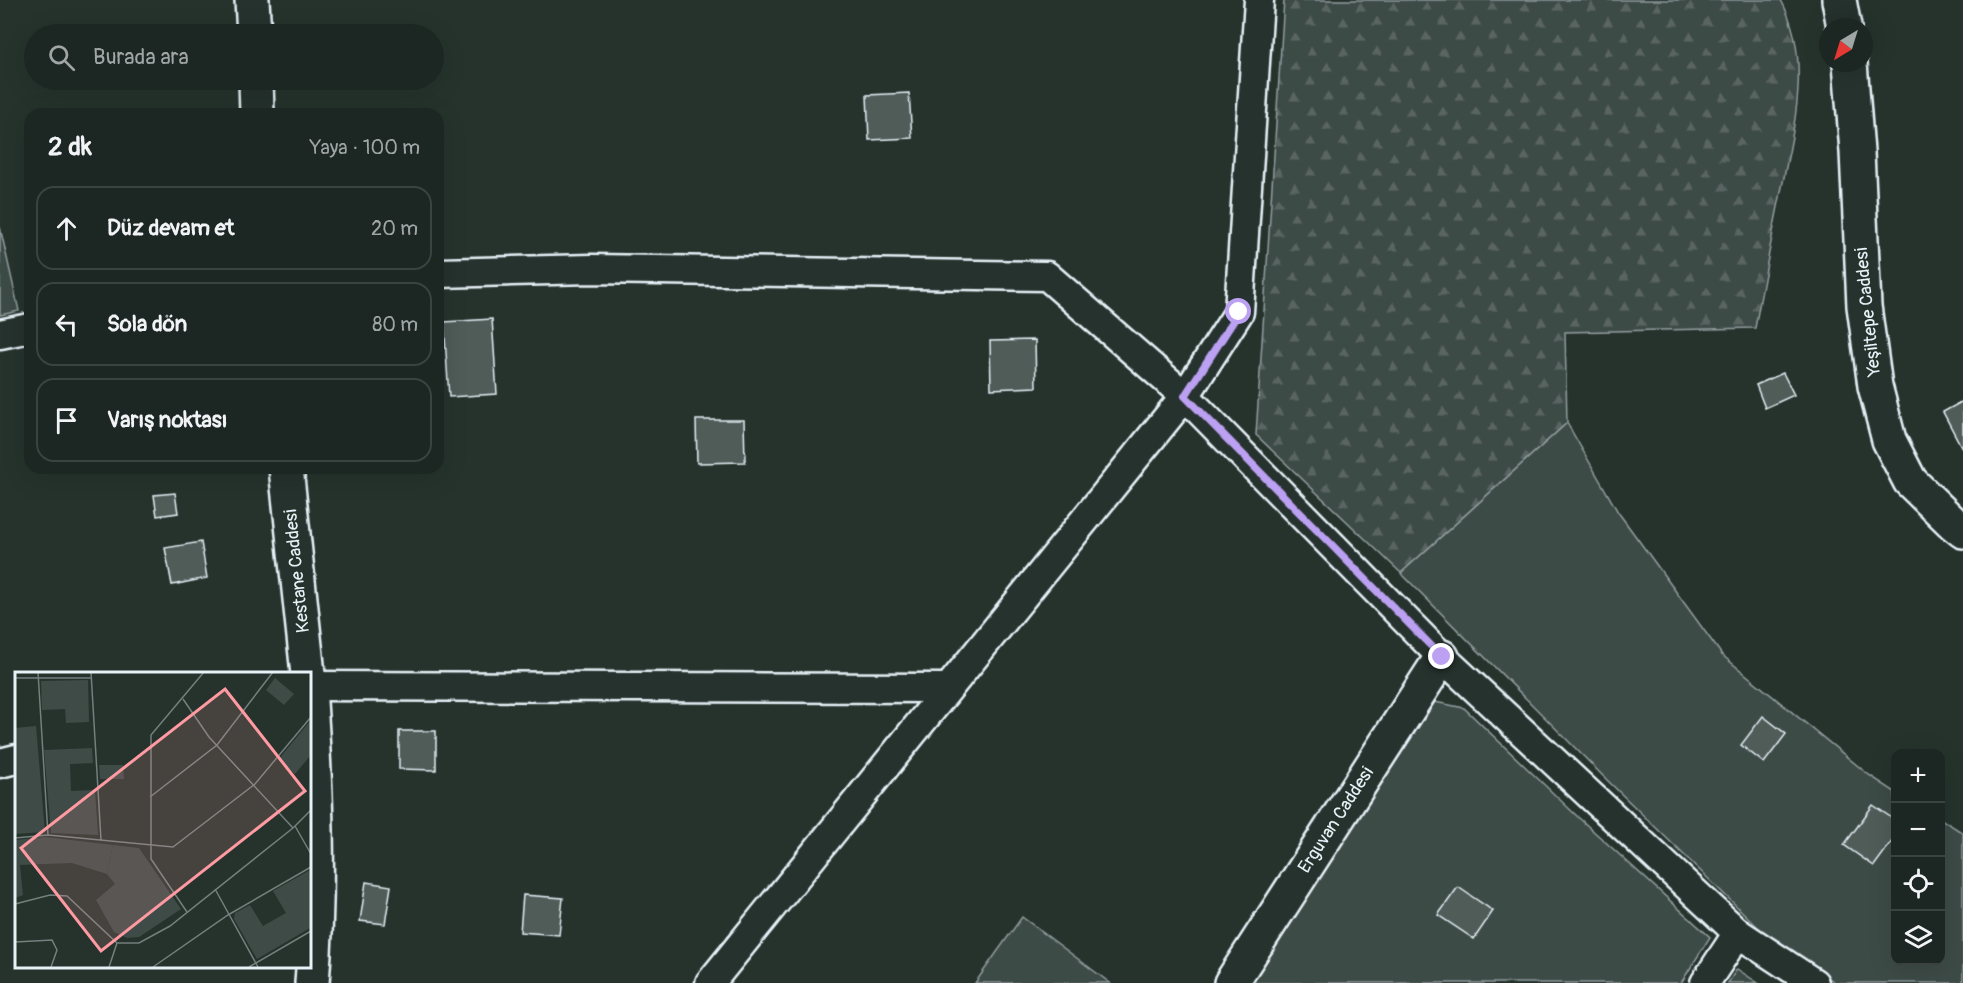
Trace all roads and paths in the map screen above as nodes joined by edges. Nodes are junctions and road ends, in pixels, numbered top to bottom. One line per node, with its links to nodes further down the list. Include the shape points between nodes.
1 (252, 0): 5 (street)
2 (1259, 0): 12 (street, via 1239,312)
3 (1839, 0): 4 (street)
4 (1842, 18)
5 (253, 24)
6 (1851, 72): 14 (street, Yeşiltepe Caddesi, via 1864,306 1875,386 1889,440 1910,481)
7 (256, 90): 8 (street)
8 (257, 108)
9 (444, 273): 12 (street, via 592,269 1047,276)
10 (24, 329): 11 (street)
11 (0, 334)
12 (1185, 396): 15 (street); 18 (street)
13 (287, 474): 16 (street, Kestane Caddesi)
14 (1963, 531)
15 (1442, 657): 22 (street); 25 (street, Erguvan Caddesi)
16 (308, 672)
17 (310, 686): 18 (street)
18 (948, 688): 24 (street)
19 (310, 700): 23 (street, via 316,867)
20 (15, 759): 21 (street)
21 (0, 763)
22 (1738, 933): 26 (street); 27 (street)
23 (312, 983)
24 (710, 983)
25 (1231, 983)
26 (1705, 983)
27 (1814, 983)

